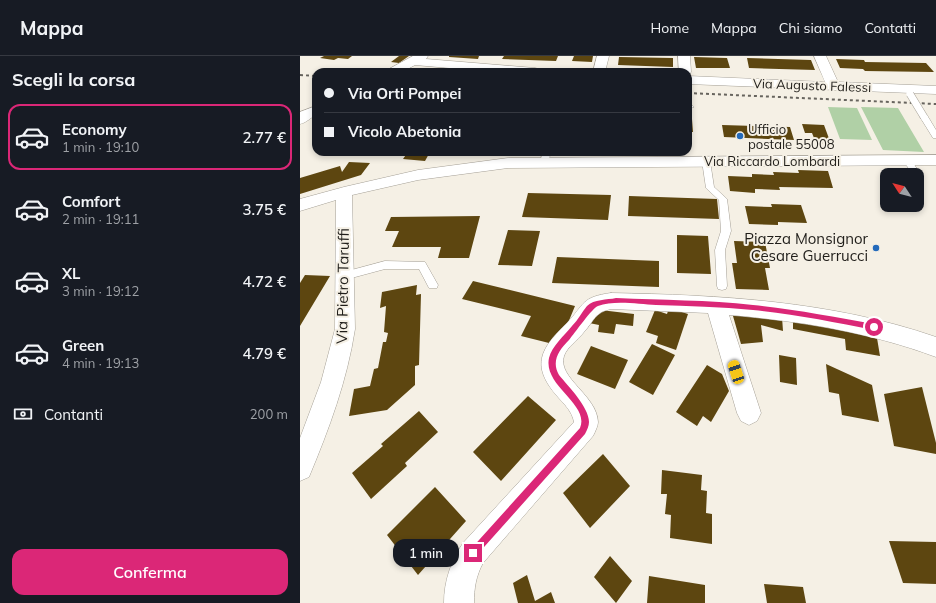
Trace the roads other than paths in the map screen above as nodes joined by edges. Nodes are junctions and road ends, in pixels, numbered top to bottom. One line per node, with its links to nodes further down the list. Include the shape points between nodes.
1 (489, 56): 7 (street)
2 (603, 56): 8 (street)
3 (684, 56): 9 (street)
4 (820, 56): 11 (street)
5 (417, 59): 6 (street); 7 (street)
6 (400, 68)
7 (481, 68)
8 (600, 68)
9 (684, 68)
10 (692, 80): 11 (street, Via Augusto Falessi)
11 (833, 85): 13 (street, Via Augusto Falessi)
12 (936, 90): 13 (street, Via Augusto Falessi)
13 (908, 91): 14 (lane, bridge)
14 (936, 136)
15 (545, 157): 18 (street, Via Riccardo Lombardi); 20 (street, Via Riccardo Lombardi, via 446,170)
16 (906, 160): 17 (street, Via Riccardo Lombardi); 18 (street, Via Riccardo Lombardi); 19 (lane)
17 (936, 160)
18 (706, 161): 24 (lane, via 710,188 723,199 726,231 720,250)
19 (912, 168)
20 (344, 192): 21 (street, Via Riccardo Lombardi); 22 (street, Via Pietro Taruffi)
21 (300, 205)
22 (344, 276): 23 (lane, via 385,265 422,265); 27 (street, Via Pietro Taruffi, via 345,329 337,368 324,412)
23 (433, 285)
24 (719, 295): 25 (street, via 896,332); 26 (street); 28 (street, via 616,301 597,303 589,308 583,319 557,348 552,359 556,377 583,413 586,423 582,431 473,553 460,580)
25 (936, 347)
26 (749, 413)
27 (300, 468)
28 (459, 603)

